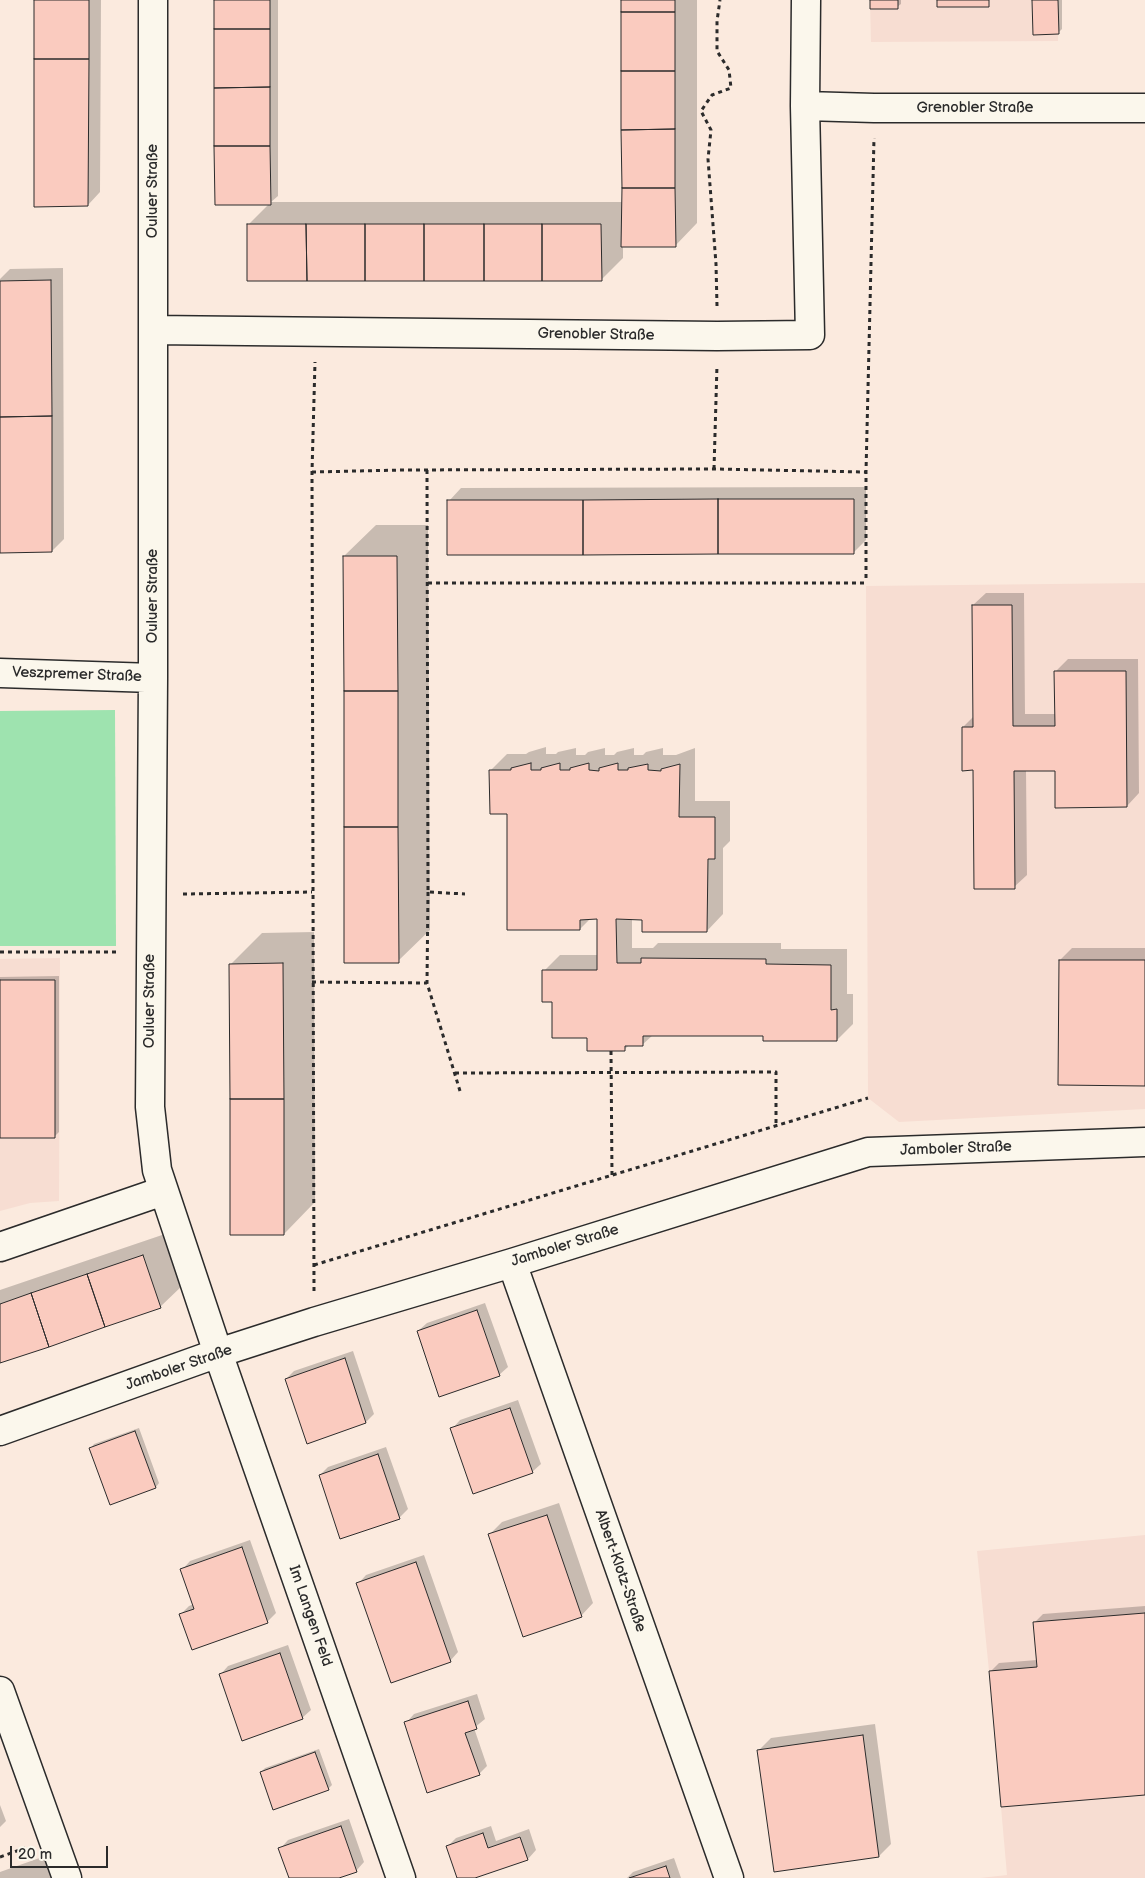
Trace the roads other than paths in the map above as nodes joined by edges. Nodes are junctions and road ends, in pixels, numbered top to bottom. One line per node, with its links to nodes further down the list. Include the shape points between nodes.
1 (153, 0): 5 (street, Ouluer Straße)
2 (806, 0): 3 (street, Grenobler Straße)
3 (805, 106): 4 (street, Grenobler Straße); 5 (street, Grenobler Straße, via 810,335)
4 (1145, 108)
5 (153, 330): 7 (street, Ouluer Straße)
6 (0, 673): 7 (street, Veszpremer Straße)
7 (153, 678): 9 (street, Ouluer Straße, via 150,1107 157,1170)
8 (1145, 1142): 11 (street, Jamboler Straße, via 868,1152)
9 (163, 1191): 10 (street); 12 (street, Ouluer Straße)
10 (0, 1247)
11 (512, 1263): 12 (street, Jamboler Straße); 17 (street, Albert-Klotz-Straße)
12 (218, 1353): 13 (street, Jamboler Straße); 16 (street, Im Langen Feld)
13 (0, 1431)
14 (0, 1691): 15 (street)
15 (66, 1878)
16 (402, 1878)
17 (729, 1878)

